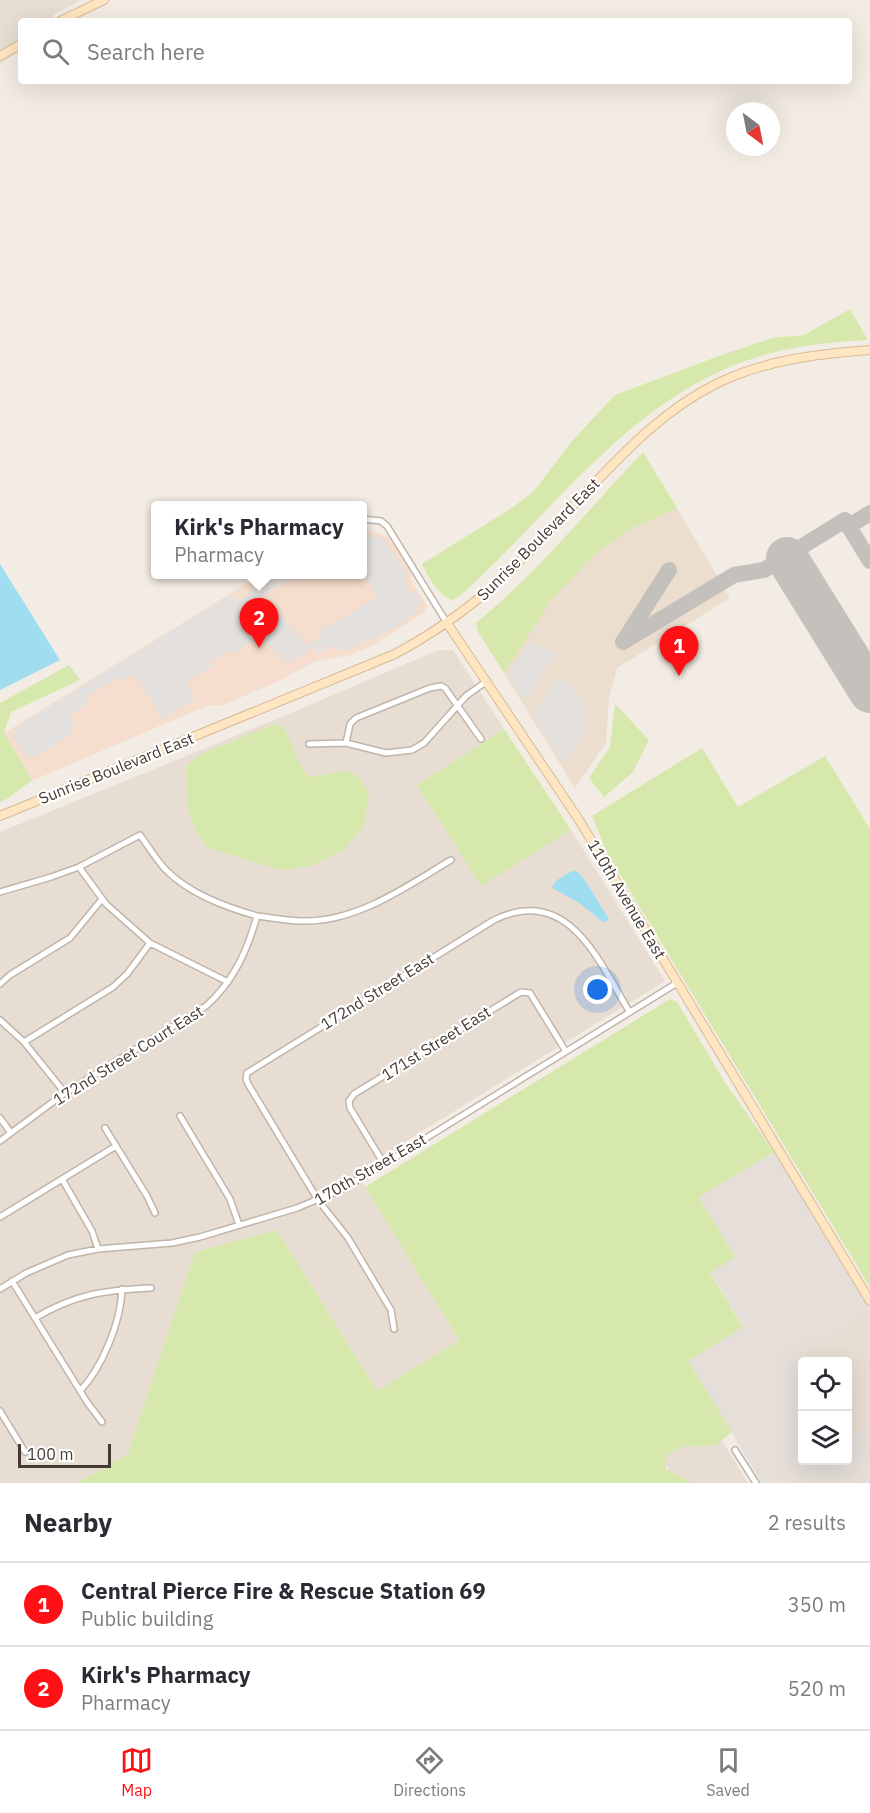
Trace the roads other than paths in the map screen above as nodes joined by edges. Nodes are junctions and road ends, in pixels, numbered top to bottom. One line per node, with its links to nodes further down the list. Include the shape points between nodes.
1 (102, 0): 2 (main road)
2 (66, 18)
3 (18, 46): 4 (main road)
4 (0, 56)
5 (870, 350): 7 (main road, Sunrise Boulevard East, via 803,356 761,366 680,405 646,430 512,568)
6 (367, 519): 7 (street, 110th Avenue East, via 387,526)
7 (447, 623): 8 (main road, 110th Avenue East); 13 (main road, Sunrise Boulevard East, via 380,661)
8 (487, 681): 9 (street); 21 (main road, 110th Avenue East, via 553,778)
9 (457, 704): 10 (street); 11 (street, via 424,743 412,750 387,753); 11 (street, via 441,686 430,688 356,718 350,724)
10 (481, 739)
11 (346, 743): 12 (street)
12 (309, 744)
13 (0, 816)
14 (451, 860): 18 (street, via 393,895 339,916 308,921)
15 (79, 867): 16 (street); 17 (street); 18 (street, via 140,835 175,878 232,909)
16 (0, 892)
17 (102, 899): 19 (street); 22 (street, via 70,938)
18 (257, 916): 20 (street, 172nd Street Court East, via 245,954)
19 (150, 943): 20 (street); 25 (street, via 113,987)
20 (228, 982): 27 (street, 172nd Street Court East, via 192,1016)
21 (677, 983): 23 (street, 170th Street East); 45 (main road, 110th Avenue East)
22 (0, 984)
23 (629, 1011): 26 (street, 170th Street East); 36 (street, 172nd Street East, via 577,930 545,913 511,912 414,968 246,1075)
24 (0, 1020): 25 (street)
25 (24, 1042): 27 (street)
26 (565, 1050): 34 (street, 170th Street East); 34 (street, 171st Street East, via 527,991 354,1094 350,1108)
27 (65, 1093): 31 (street, 172nd Street Court East)
28 (180, 1116): 39 (street, via 230,1199)
29 (0, 1118): 31 (street)
30 (105, 1128): 33 (street)
31 (11, 1133): 32 (street, 172nd Street Court East)
32 (0, 1141)
33 (116, 1146): 35 (street); 37 (street)
34 (384, 1164): 36 (street, 170th Street East)
35 (62, 1179): 38 (street); 40 (street)
36 (318, 1200): 39 (street, 170th Street East); 47 (street, via 348,1238 392,1310)
37 (155, 1213)
38 (0, 1217)
39 (239, 1225): 40 (street, 170th Street East, via 172,1243)
40 (98, 1249): 41 (street, 170th Street East, via 54,1260)
41 (12, 1281): 43 (street, 170th Street East); 46 (street)
42 (151, 1288): 44 (street)
43 (0, 1289)
44 (122, 1290): 46 (street, via 69,1300); 48 (street, via 118,1319 93,1376)
45 (870, 1301)
46 (35, 1318): 48 (street)
47 (394, 1329)
48 (80, 1391): 50 (street)
49 (0, 1411): 52 (street)
50 (102, 1422)
51 (735, 1450): 53 (street)
52 (25, 1452)
53 (756, 1483)

